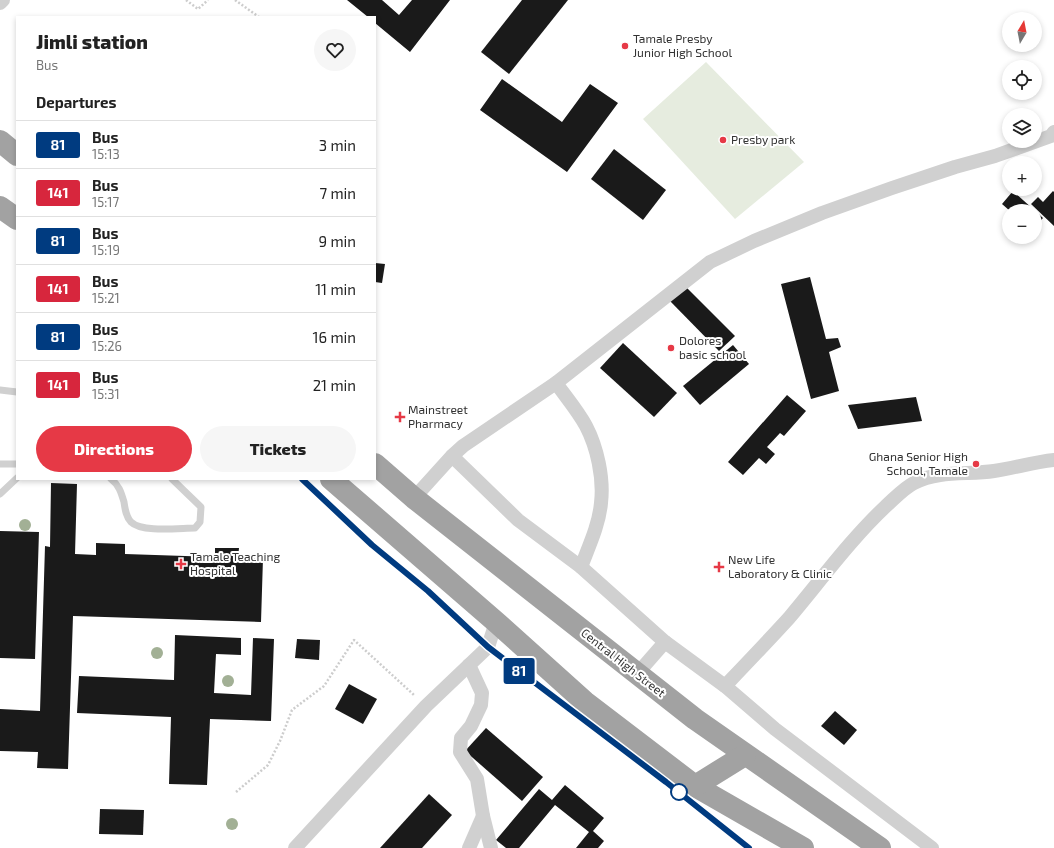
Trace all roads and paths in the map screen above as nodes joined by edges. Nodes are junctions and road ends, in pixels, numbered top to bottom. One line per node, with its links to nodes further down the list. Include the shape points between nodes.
1 (2, 0): 5 (street)
2 (186, 0): 3 (path, via 198,8)
3 (208, 0)
4 (235, 0): 6 (path)
5 (0, 3)
6 (258, 16)
7 (1054, 132): 12 (street, via 1051,136 995,156 955,167 822,213 710,262)
8 (0, 141): 9 (highway)
9 (16, 154)
10 (0, 207): 11 (highway)
11 (16, 219)
12 (556, 383): 15 (street); 27 (street, via 586,425 597,452 600,469 601,502 594,534)
13 (0, 390): 14 (lane)
14 (16, 392)
15 (452, 456): 26 (street); 27 (street, via 518,520)
16 (1054, 460): 33 (street, via 995,471 934,476 914,483 866,525 788,618)
17 (0, 464): 18 (lane)
18 (16, 464)
19 (376, 465): 26 (highway, Central High Street)
20 (16, 479): 25 (lane)
21 (112, 480): 22 (lane, via 117,484 126,514 132,523 144,528 195,528 200,522 201,507)
22 (173, 480)
23 (303, 480): 30 (lane, via 372,545 428,591)
24 (332, 480): 28 (highway)
25 (0, 494)
26 (414, 498): 32 (highway, Central High Street)
27 (581, 566): 29 (street)
28 (496, 622): 30 (street); 36 (highway, via 585,702)
29 (665, 642): 32 (street); 33 (street)
30 (488, 647): 31 (street); 42 (lane)
31 (469, 665): 34 (street); 38 (street, via 482,693 481,706 462,738 460,752 477,779)
32 (637, 674): 35 (highway, Central High Street)
33 (725, 686): 45 (street, via 781,733)
34 (426, 706): 37 (path, via 354,640 324,686 292,710 268,765); 39 (street)
35 (745, 755): 36 (highway); 44 (highway, Central High Street)
36 (695, 786): 43 (highway)
37 (236, 792)
38 (483, 816): 40 (street); 41 (street)
39 (295, 848)
40 (469, 848)
41 (491, 848)
42 (749, 848)
43 (803, 848)
44 (880, 848)
45 (932, 848)

